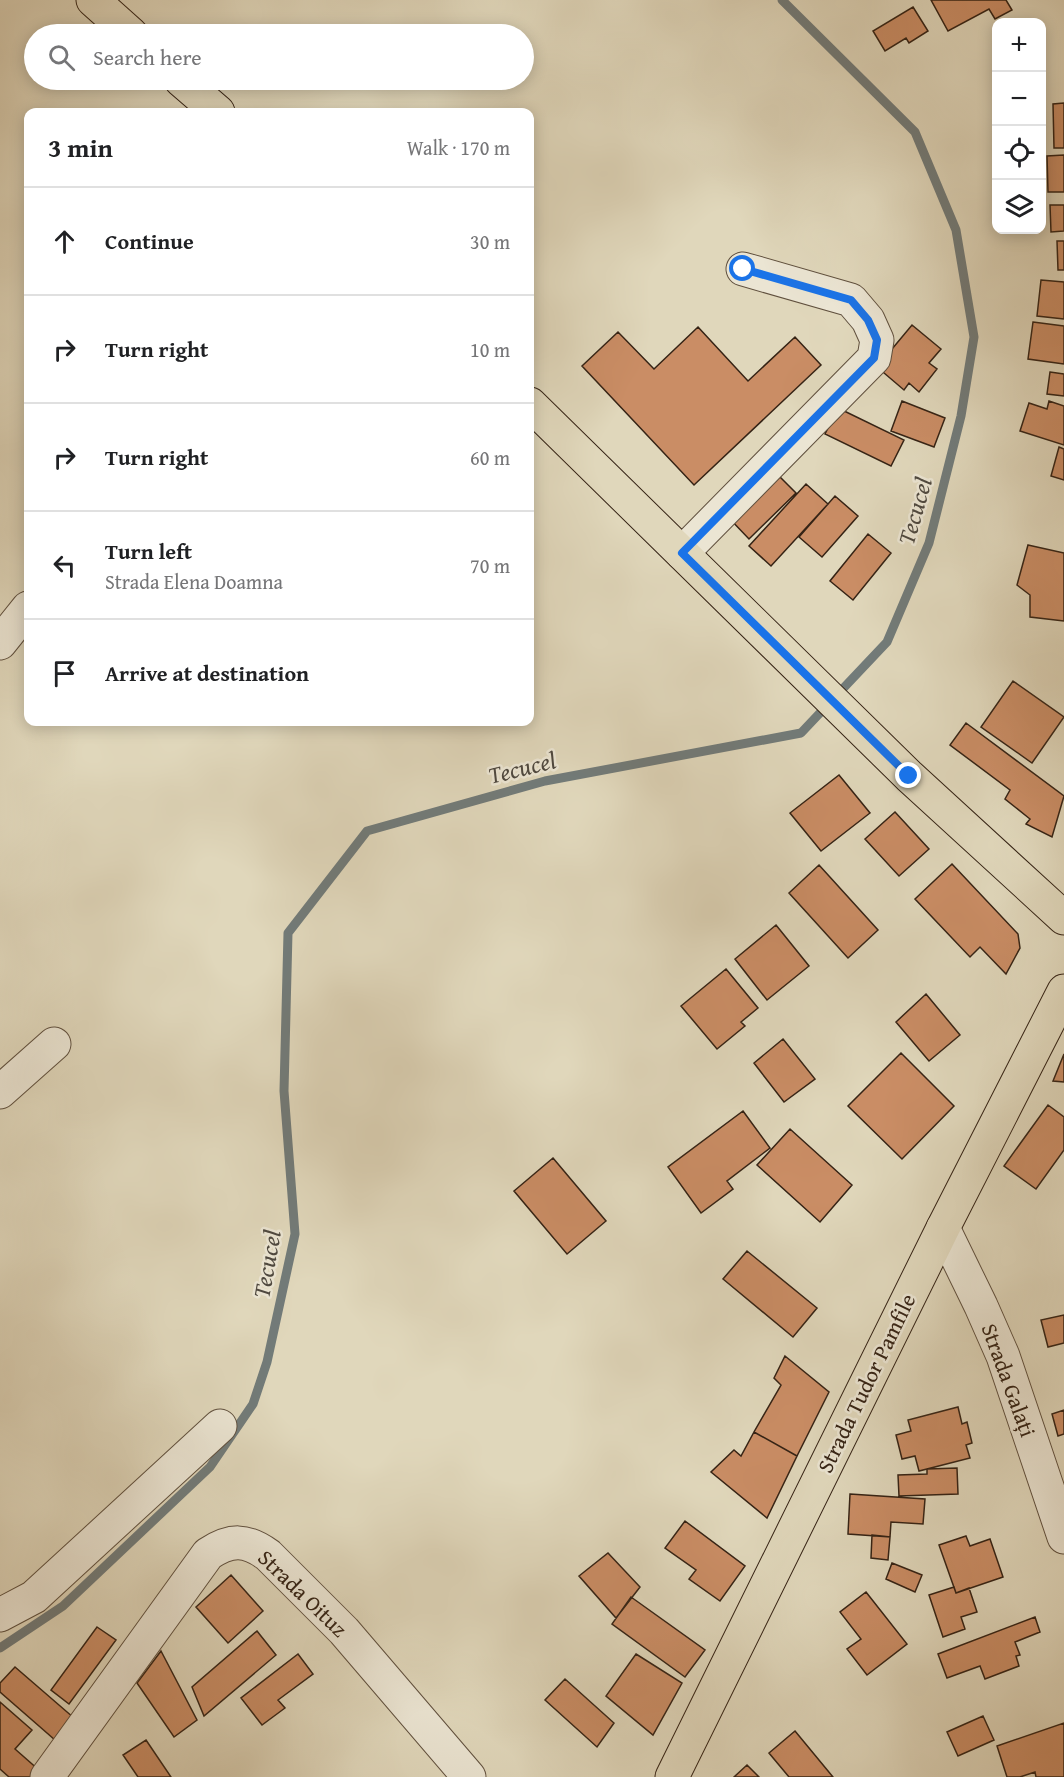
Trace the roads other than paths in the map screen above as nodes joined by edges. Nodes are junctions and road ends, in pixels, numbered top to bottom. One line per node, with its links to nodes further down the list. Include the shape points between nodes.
1 (93, 0): 2 (main road)
2 (120, 24)
3 (193, 90): 4 (main road)
4 (213, 108)
5 (743, 269): 7 (street, via 851,300 868,320 877,340 874,358)
6 (534, 408): 7 (main road)
7 (682, 553): 10 (main road, via 909,776)
8 (24, 613): 9 (street)
9 (0, 643)
10 (1055, 897)
11 (1064, 991): 14 (main road, Strada Tudor Pamfile)
12 (54, 1044): 13 (street)
13 (0, 1092)
14 (943, 1228): 16 (street, Strada Galați, via 1003,1356); 20 (main road, Strada Tudor Pamfile)
15 (220, 1426): 17 (street, via 34,1597)
16 (1064, 1537)
17 (0, 1615)
18 (47, 1777): 19 (street, Strada Oituz, via 208,1554 222,1545 243,1542 268,1556 344,1631)
19 (469, 1777)
20 (672, 1777)

